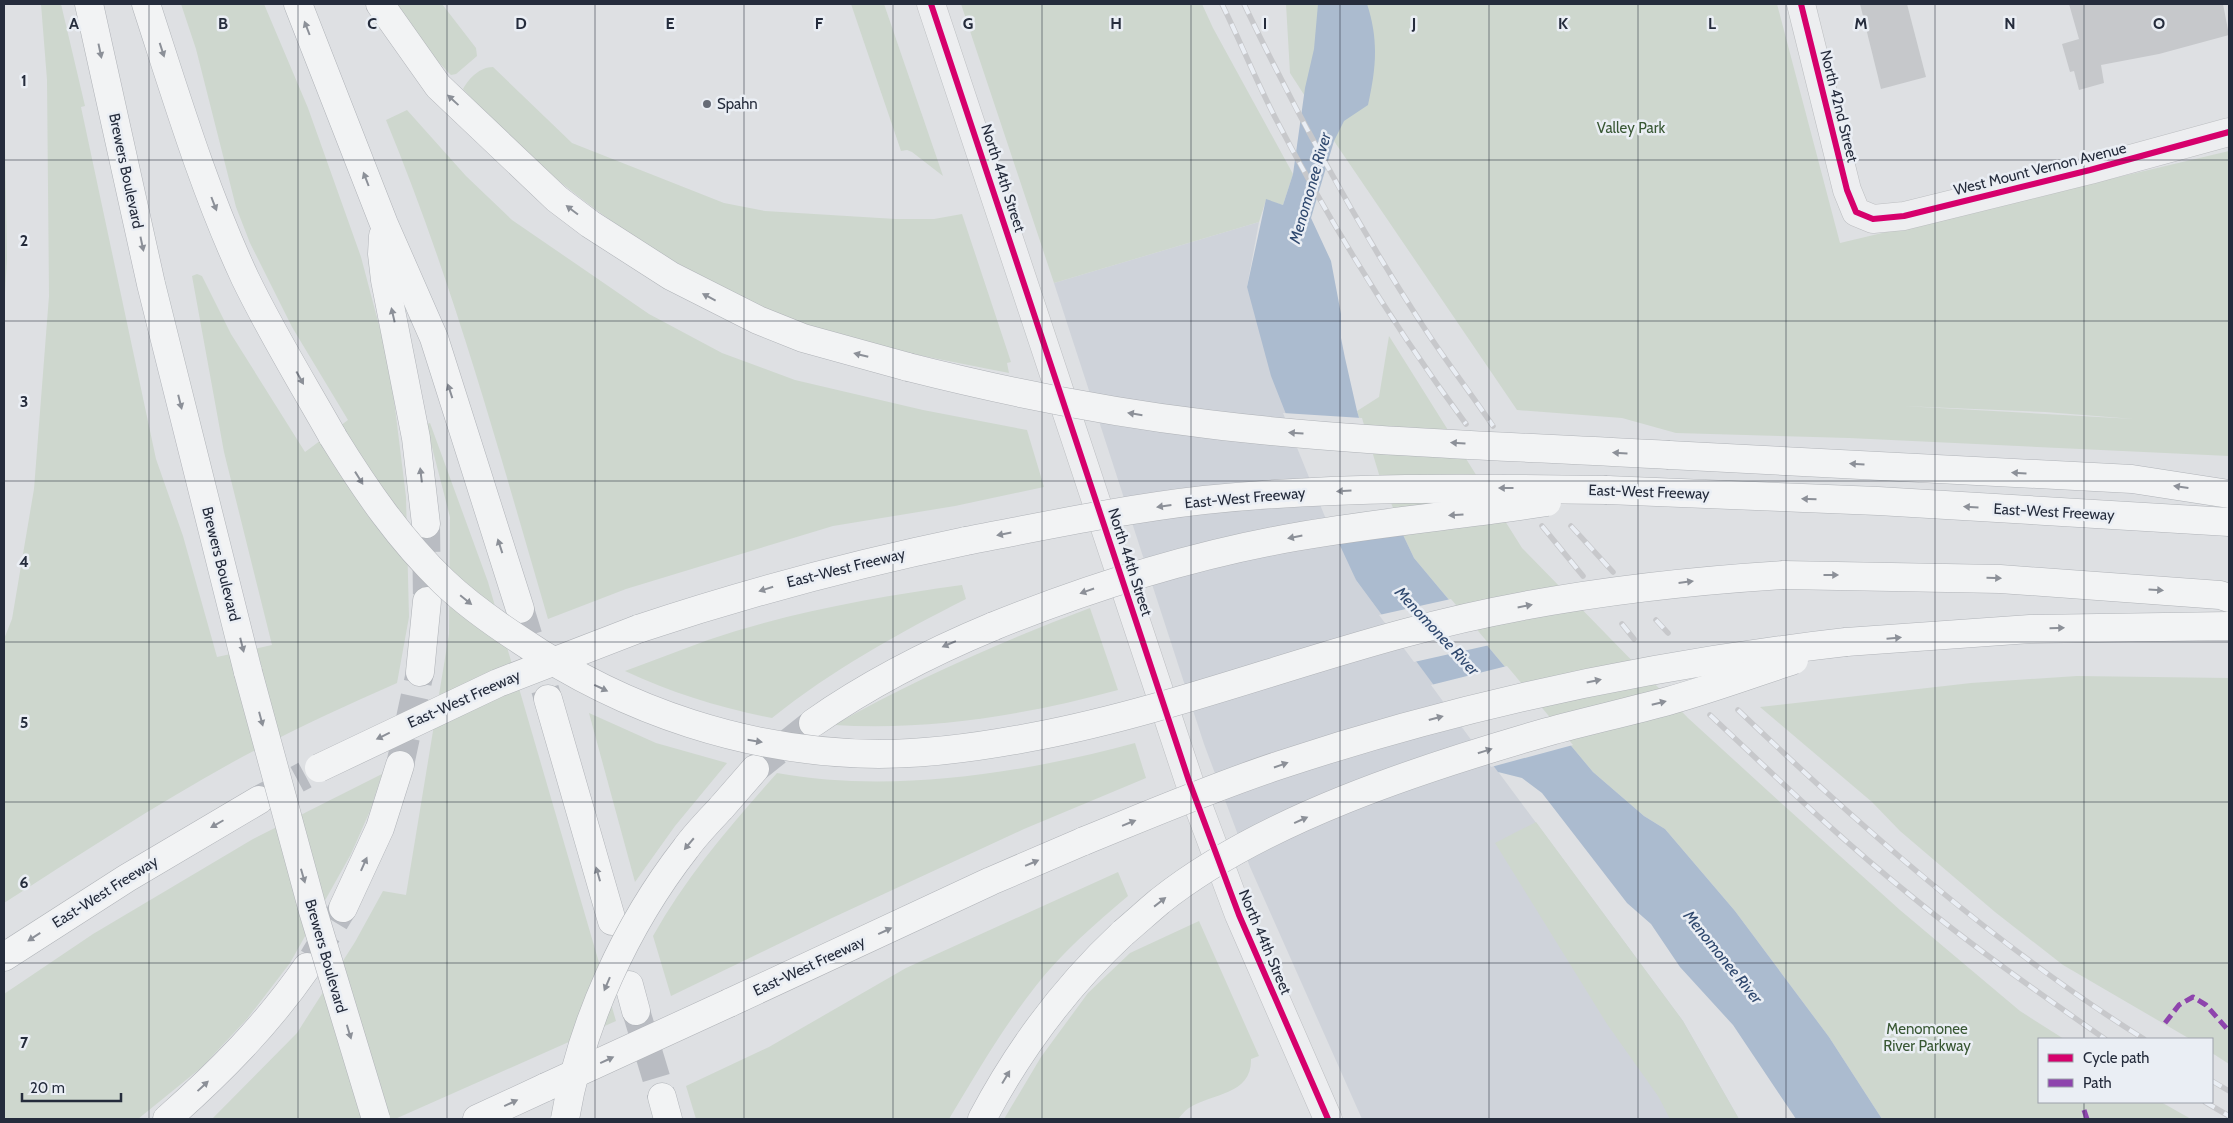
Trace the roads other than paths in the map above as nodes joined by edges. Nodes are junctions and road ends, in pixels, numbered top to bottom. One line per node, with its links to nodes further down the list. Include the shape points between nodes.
1 (89, 4): 33 (highway, Brewers Boulevard, one-way to 33, bridge, via 151,284 248,672 313,910)
2 (146, 4): 14 (highway, one-way to 14, bridge, via 223,226 246,278 333,437 400,534 445,582 496,624 552,662 600,688 677,721 746,740 813,751 881,754 954,748 1098,723 1398,635 1478,616 1624,589 1701,580 1782,575 2000,579)
3 (298, 4): 9 (highway, one-way to 3)
4 (380, 4): 11 (highway, one-way to 4, bridge, via 2132,479 1669,456 1354,437 1208,424 1025,395 837,349 758,320 671,276 590,224 557,198 438,86)
5 (931, 4): 37 (street, North 44th Street, via 1192,790 1239,915)
6 (1801, 4): 8 (street, North 42nd Street, via 1847,190)
7 (2229, 132): 8 (street, West Mount Vernon Avenue, via 1904,216 1873,219)
8 (1856, 212)
9 (384, 224): 13 (highway, one-way to 9, via 416,438 384,272); 16 (highway, one-way to 9, via 434,338)
10 (1607, 490): 12 (highway, East-West Freeway, one-way to 10, via 1897,502); 21 (highway, one-way to 21, bridge, via 1479,513 1356,526 1229,551 1106,584 937,649 889,674); 24 (highway, East-West Freeway, one-way to 24, bridge, via 1434,488 1203,500 966,541 841,568 772,586 638,629 436,710)
11 (2229, 494)
12 (2229, 522)
13 (426, 524)
14 (2229, 598)
15 (427, 601): 19 (highway)
16 (520, 609)
17 (2229, 626): 18 (highway, East-West Freeway, one-way to 17, via 2030,629)
18 (1846, 642): 34 (highway, East-West Freeway, one-way to 18, bridge, via 991,881 1210,790 1278,766 1431,719 1514,698 1670,666); 36 (highway, one-way to 18, bridge, via 1035,1031 1094,960 1161,900 1250,844 1356,796 1480,752 1668,701)
19 (420, 672)
20 (548, 699): 27 (highway, one-way to 20)
21 (813, 723)
22 (400, 765): 26 (highway, one-way to 22, via 380,828)
23 (756, 769): 35 (highway, one-way to 35, bridge, via 686,847 634,928 591,1022 576,1068)
24 (312, 772)
25 (259, 800): 28 (highway, East-West Freeway, one-way to 28)
26 (343, 908)
27 (612, 921)
28 (4, 956)
29 (307, 967): 32 (highway, one-way to 29, via 232,1059)
30 (629, 985): 31 (highway)
31 (636, 1011)
32 (167, 1119)
33 (376, 1119)
34 (477, 1119)
35 (565, 1119)
36 (982, 1119)
37 (1328, 1119)

